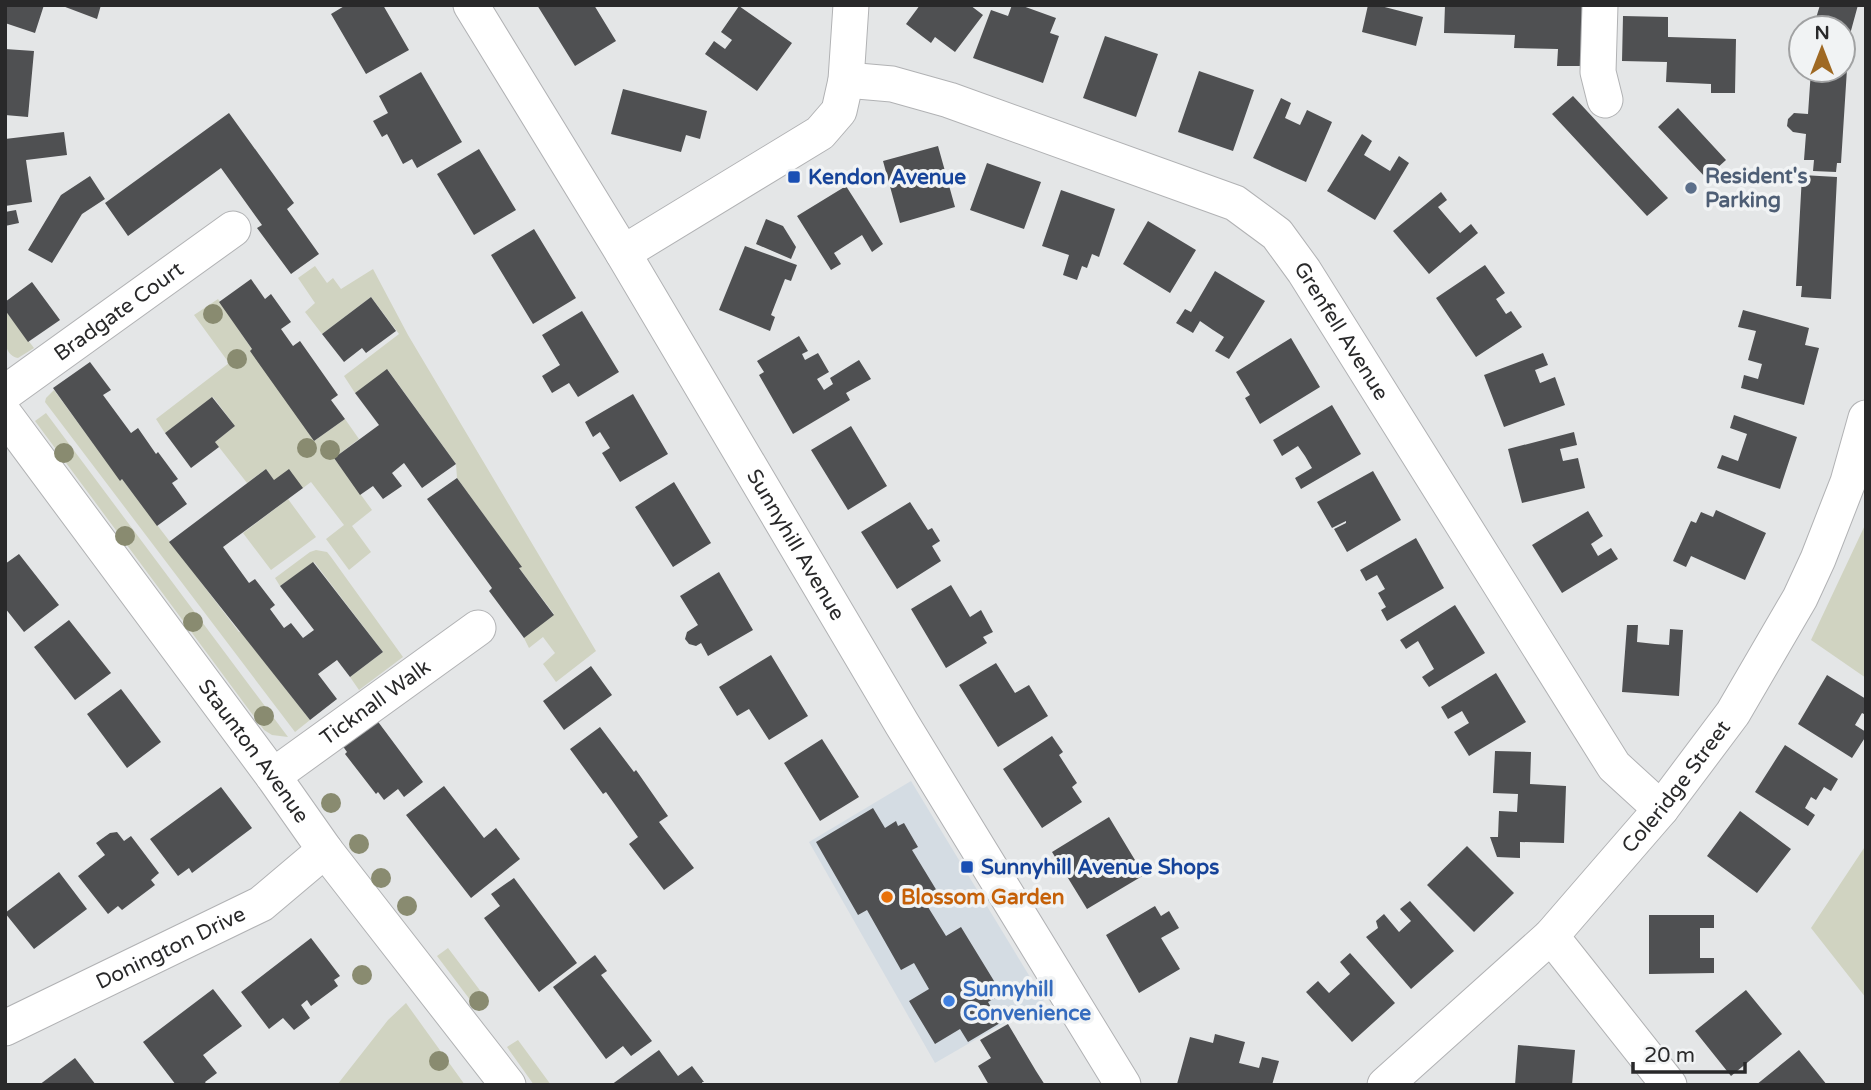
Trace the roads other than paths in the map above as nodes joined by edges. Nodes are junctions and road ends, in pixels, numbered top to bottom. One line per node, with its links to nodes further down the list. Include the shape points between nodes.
1 (471, 5): 7 (street, Sunnyhill Avenue)
2 (851, 5): 4 (street)
3 (1600, 5): 5 (street, via 1598,72)
4 (846, 80): 7 (street, via 839,111 820,133); 13 (street, Grenfell Avenue, via 892,84 949,100 1235,204 1278,234 1614,766)
5 (1605, 100)
6 (233, 229): 8 (street, Bradgate Court)
7 (623, 253): 18 (street, Sunnyhill Avenue)
8 (5, 393)
9 (5, 415): 12 (street, Staunton Avenue)
10 (1866, 418): 13 (street, Coleridge Street, via 1848,482 1800,597 1733,713)
11 (478, 628): 12 (street, Ticknall Walk)
12 (273, 776): 14 (street, Staunton Avenue)
13 (1661, 809): 15 (street, Coleridge Street)
14 (325, 850): 16 (street, Donington Drive, via 261,904); 17 (street, Staunton Avenue)
15 (1551, 936): 19 (street, Coleridge Street); 20 (street)
16 (9, 1018)
17 (508, 1085)
18 (1123, 1085)
19 (1385, 1085)
20 (1669, 1085)

